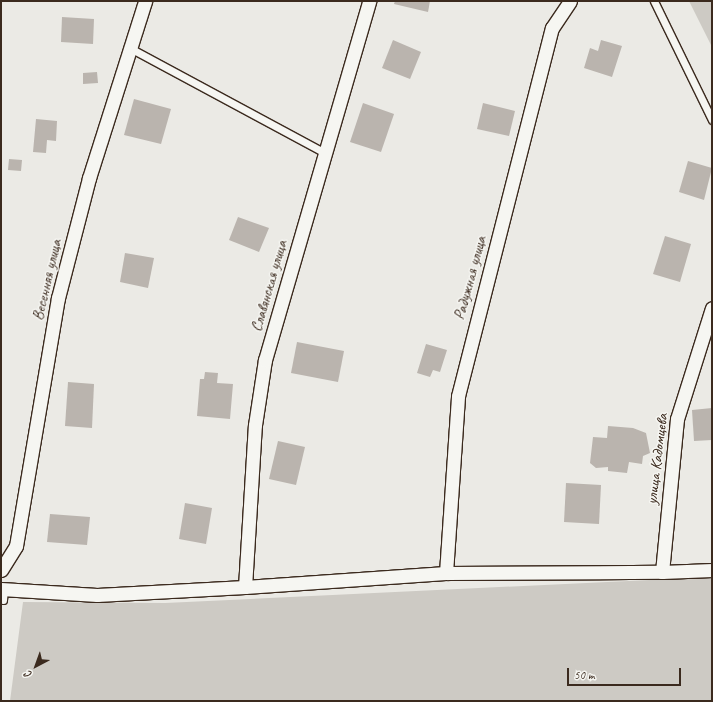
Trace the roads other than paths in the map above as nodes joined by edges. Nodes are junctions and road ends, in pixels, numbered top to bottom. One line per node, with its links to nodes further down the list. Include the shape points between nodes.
1 (145, 1): 5 (street, Весенняя улица)
2 (368, 1): 7 (street, Славянская улица)
3 (570, 1): 12 (street, Радужная улица, via 552,28 458,396)
4 (654, 1): 6 (lane)
5 (130, 48): 7 (lane); 9 (street, Весенняя улица, via 89,178 58,298 16,546)
6 (712, 120)
7 (325, 153): 13 (street, Славянская улица, via 265,360 255,425)
8 (712, 308): 11 (street, улица Кадомцева, via 677,419)
9 (1, 570)
10 (712, 570): 11 (street)
11 (662, 572): 12 (street)
12 (446, 573): 13 (street)
13 (245, 588): 14 (street, via 97,595)
14 (3, 593)

